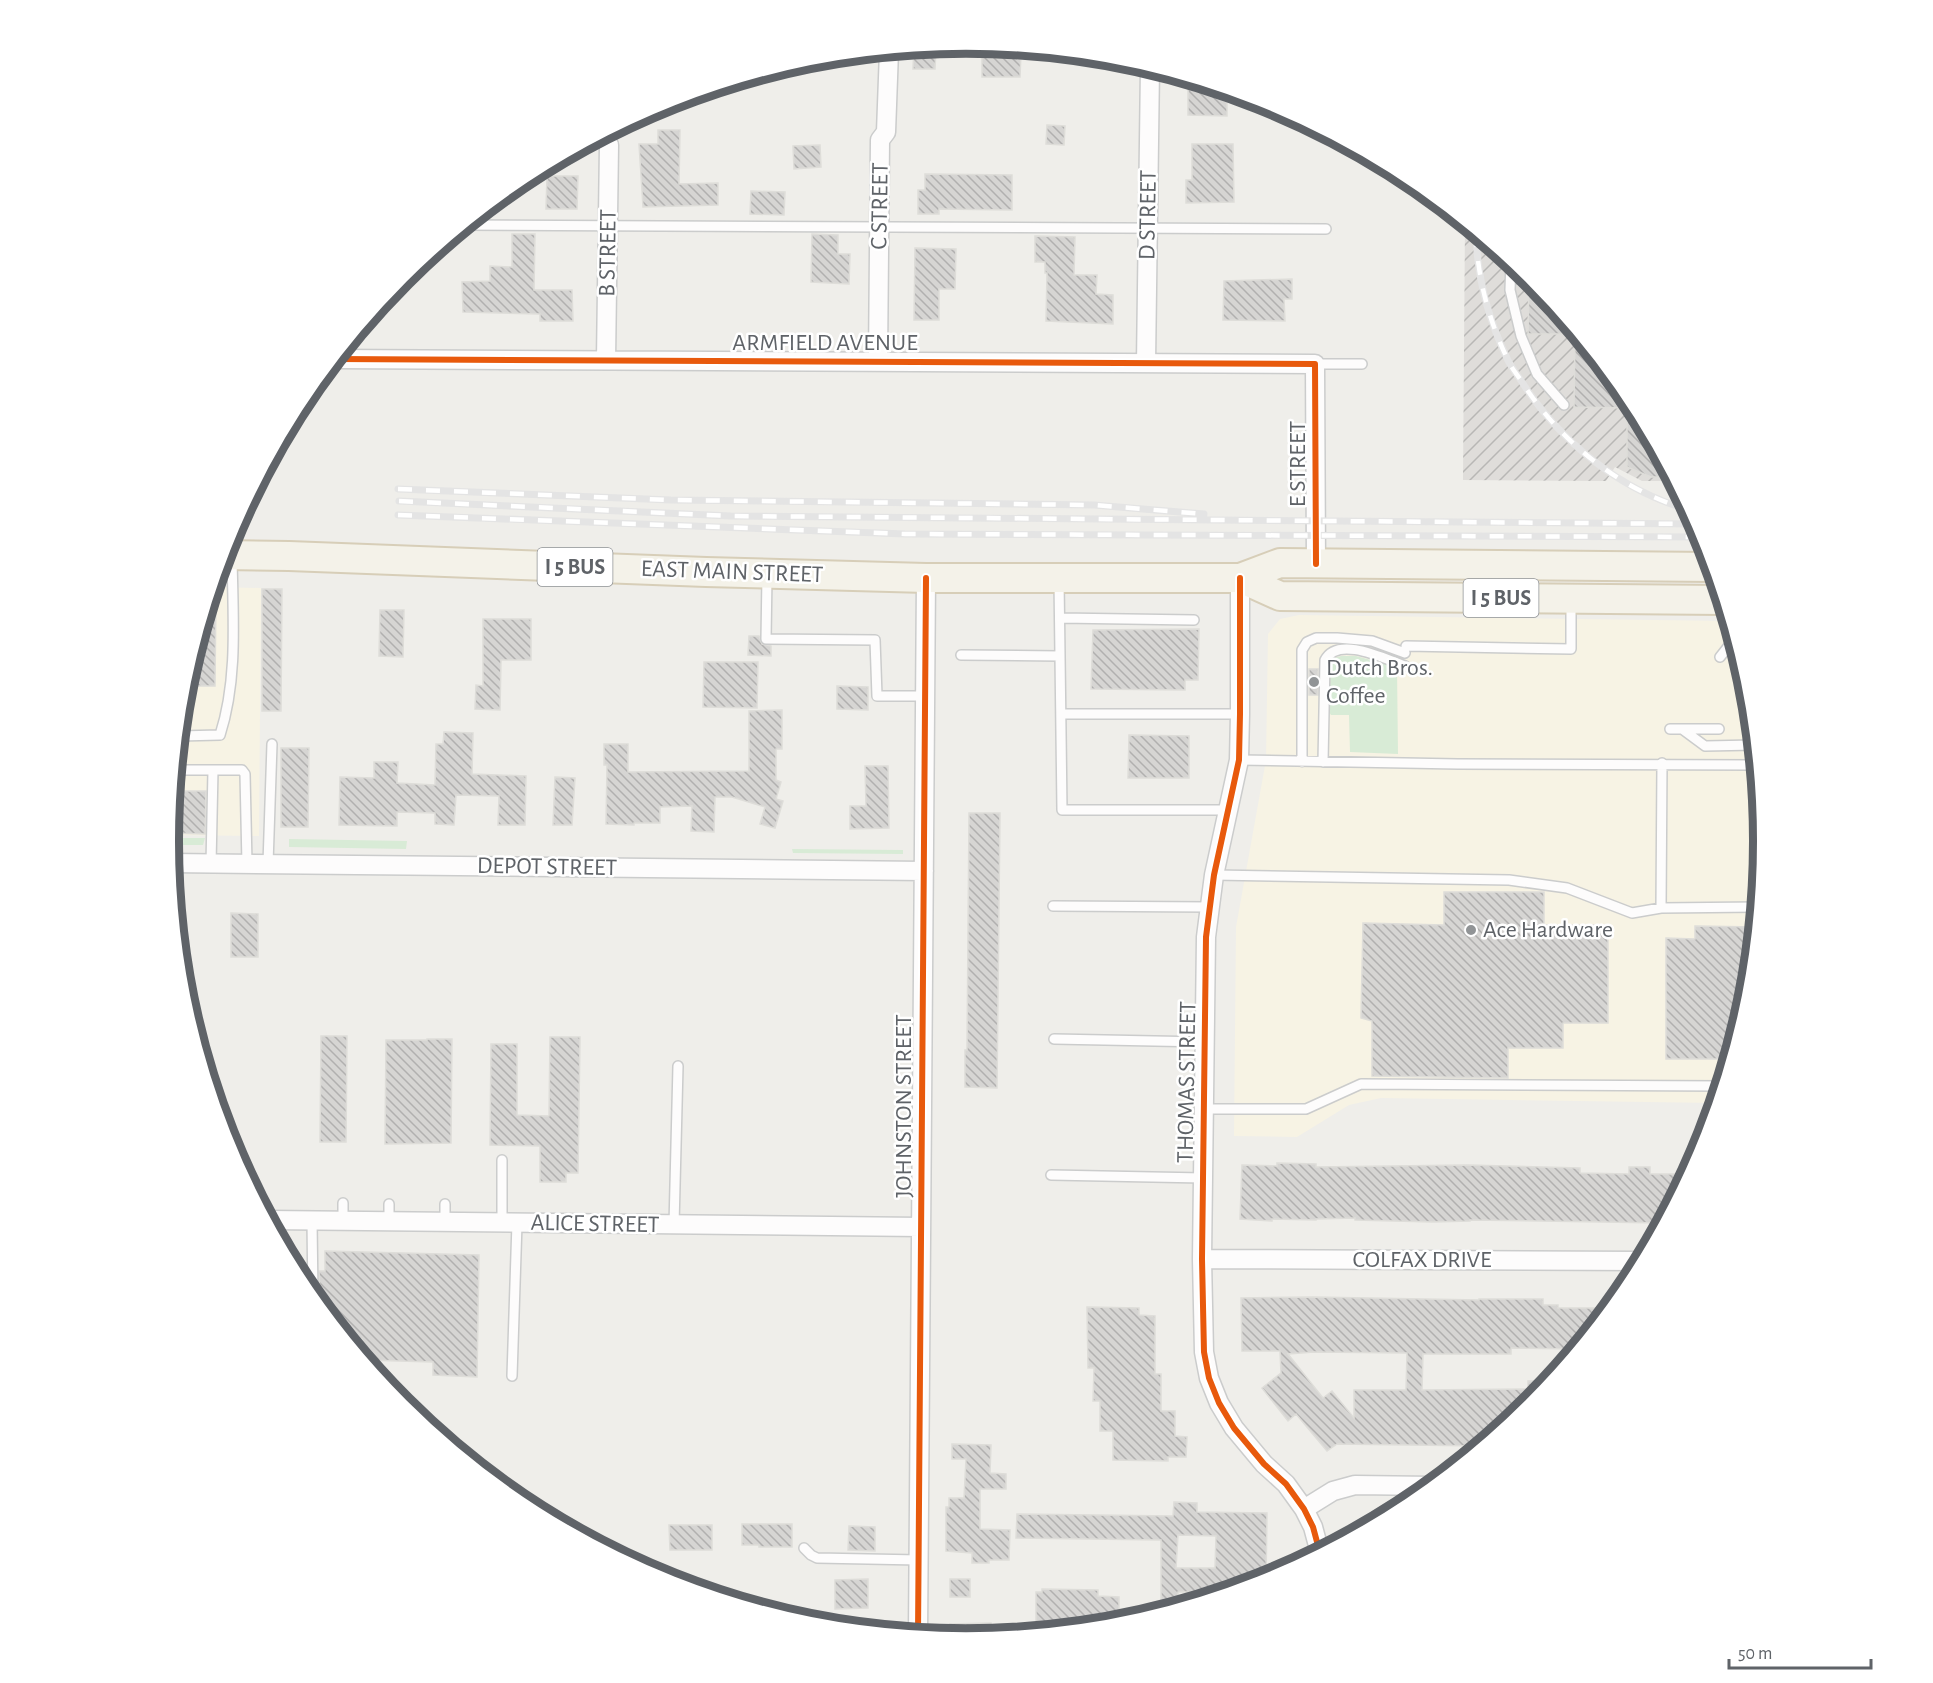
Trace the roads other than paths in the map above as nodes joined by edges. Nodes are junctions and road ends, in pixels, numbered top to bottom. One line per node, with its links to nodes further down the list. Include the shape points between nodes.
1 (889, 59): 6 (street, C STREET, via 886,132 880,140)
2 (1150, 76): 7 (street, D STREET)
3 (606, 142): 5 (street, B STREET)
4 (477, 225): 5 (lane)
5 (608, 225): 6 (lane); 11 (street, B STREET)
6 (879, 227): 7 (lane); 12 (street, C STREET)
7 (1148, 228): 8 (lane); 13 (street, D STREET)
8 (1326, 229)
9 (1511, 273): 16 (lane, via 1510,290 1521,336 1537,374)
10 (345, 358): 11 (street, ARMFIELD AVENUE)
11 (606, 360): 12 (street, ARMFIELD AVENUE)
12 (878, 362): 13 (street, ARMFIELD AVENUE)
13 (1146, 363): 14 (street, ARMFIELD AVENUE)
14 (1315, 364): 15 (lane); 18 (street, E STREET)
15 (1362, 364)
16 (1564, 405)
17 (234, 553): 21 (main road, EAST MAIN STREET / I 5 BUS)
18 (1316, 564): 20 (main road, EAST MAIN STREET / I 5 BUS); 24 (main road, EAST MAIN STREET / I 5 BUS, via 1280,563)
19 (229, 565): 40 (lane, via 233,653 228,711 220,735)
20 (1704, 567)
21 (767, 574): 22 (main road, EAST MAIN STREET / I 5 BUS); 34 (lane, via 766,639 875,640 877,696)
22 (926, 578): 23 (main road, EAST MAIN STREET / I 5 BUS); 34 (street, JOHNSTON STREET)
23 (1059, 578): 24 (main road, EAST MAIN STREET / I 5 BUS); 27 (lane)
24 (1240, 578): 25 (main road, EAST MAIN STREET / I 5 BUS, via 1280,596); 36 (street, THOMAS STREET)
25 (1571, 599): 26 (main road, EAST MAIN STREET / I 5 BUS); 44 (lane, via 1571,649 1405,649 1372,641 1316,638 1307,642 1302,650)
26 (1716, 600)
27 (1060, 618): 28 (lane); 31 (lane)
28 (1194, 620)
29 (1729, 646): 32 (lane)
30 (962, 655): 31 (lane)
31 (1060, 656): 35 (lane)
32 (1720, 657)
33 (1405, 666): 45 (lane, via 1358,649 1335,649 1328,653)
34 (925, 696): 55 (street, JOHNSTON STREET)
35 (1061, 714): 36 (lane); 50 (lane, via 1062,810)
36 (1240, 714): 43 (street, THOMAS STREET)
37 (1670, 729): 38 (lane)
38 (1682, 729): 39 (lane); 42 (lane, via 1705,746)
39 (1719, 729)
40 (186, 736)
41 (272, 744): 54 (lane)
42 (1748, 745)
43 (1239, 760): 44 (lane); 50 (street, THOMAS STREET)
44 (1302, 762): 45 (lane)
45 (1323, 762): 46 (lane)
46 (1662, 763): 47 (lane); 60 (lane)
47 (1750, 765)
48 (183, 770): 49 (lane)
49 (213, 770): 52 (lane); 53 (lane, via 242,770 245,774)
50 (1227, 810): 56 (street, THOMAS STREET)
51 (180, 863): 52 (street, DEPOT STREET)
52 (212, 864): 53 (street, DEPOT STREET)
53 (247, 864): 54 (street, DEPOT STREET)
54 (268, 864): 55 (street, DEPOT STREET)
55 (924, 871): 73 (street, JOHNSTON STREET)
56 (1214, 875): 58 (street, THOMAS STREET); 60 (lane, via 1509,880 1567,888 1632,913)
57 (1053, 906): 58 (lane)
58 (1210, 907): 62 (street, THOMAS STREET)
59 (1751, 907): 60 (lane)
60 (1661, 908)
61 (1054, 1039): 62 (lane)
62 (1205, 1042): 65 (street, THOMAS STREET)
63 (678, 1066): 72 (lane)
64 (1715, 1086): 65 (lane, via 1361,1084 1306,1108)
65 (1203, 1108): 68 (street, THOMAS STREET)
66 (502, 1160): 71 (lane)
67 (1052, 1175): 68 (lane)
68 (1203, 1178): 74 (street, THOMAS STREET)
69 (277, 1221): 70 (street, ALICE STREET)
70 (312, 1221): 71 (street, ALICE STREET, via 343,1212 445,1213); 76 (lane)
71 (509, 1223): 72 (street, ALICE STREET); 77 (lane)
72 (674, 1225): 73 (street, ALICE STREET)
73 (921, 1227): 82 (street, JOHNSTON STREET)
74 (1202, 1259): 75 (street, COLFAX DRIVE); 79 (street, THOMAS STREET, via 1204,1352 1219,1403 1234,1428)
75 (1632, 1261)
76 (313, 1280)
77 (512, 1376)
78 (1418, 1486): 79 (street, via 1355,1485 1333,1491)
79 (1304, 1509): 80 (street, THOMAS STREET)
80 (1318, 1546)
81 (804, 1548): 82 (lane, via 817,1558)
82 (919, 1560): 83 (street, JOHNSTON STREET)
83 (918, 1627)

